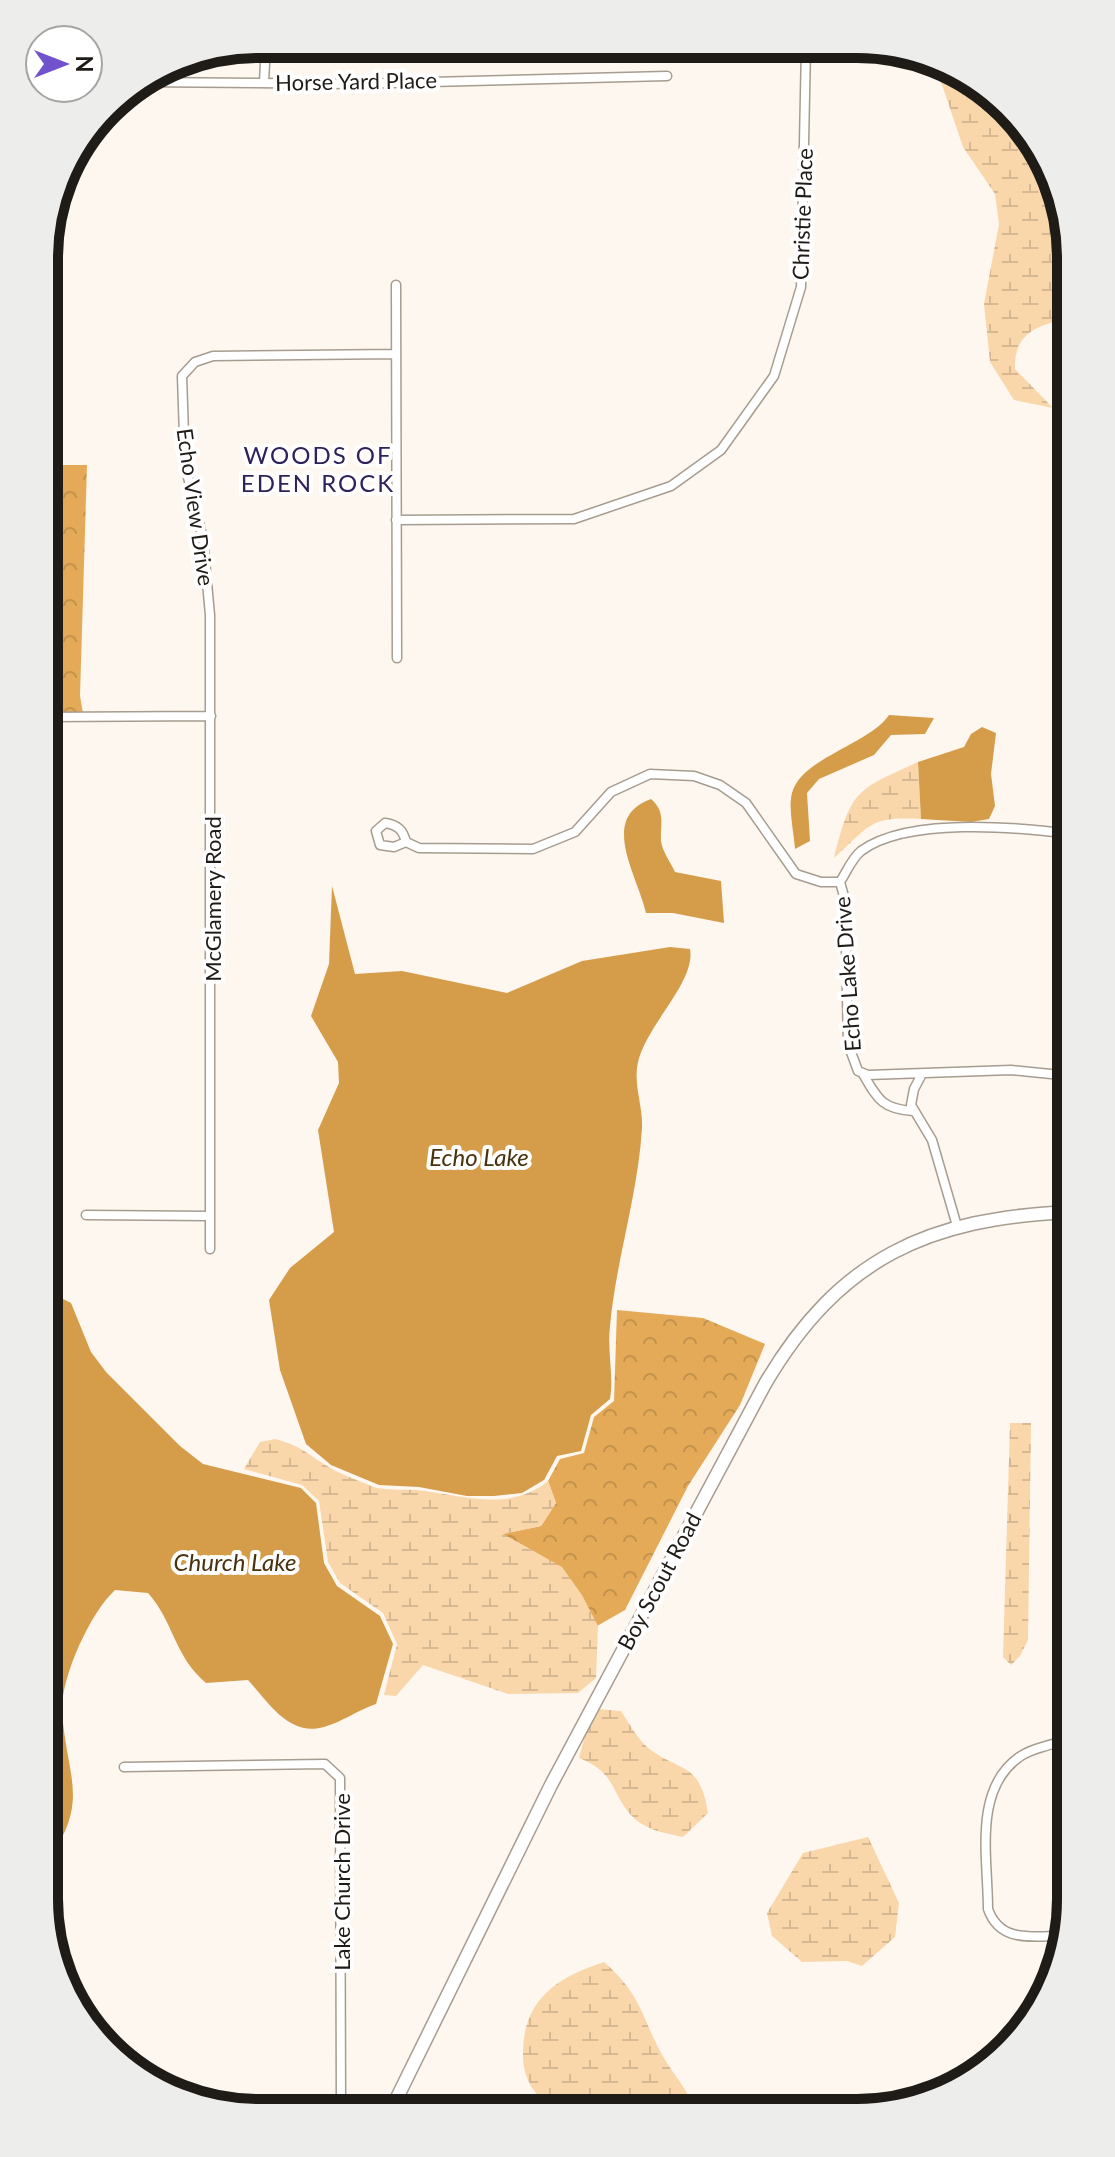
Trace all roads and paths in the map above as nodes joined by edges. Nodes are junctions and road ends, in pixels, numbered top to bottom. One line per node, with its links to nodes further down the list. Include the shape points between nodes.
1 (265, 58): 5 (street)
2 (806, 58): 8 (street, Christie Place, via 801,287 774,376 721,450 671,486 574,519)
3 (667, 76): 5 (street, Horse Yard Place)
4 (164, 82): 5 (street, Horse Yard Place)
5 (264, 82)
6 (396, 285): 7 (street)
7 (396, 354): 8 (street); 10 (street, Echo View Drive, via 213,356 195,362 182,376 185,465 203,539 210,615)
8 (396, 520): 9 (street)
9 (397, 658)
10 (211, 716): 11 (street); 21 (street, McGlamery Road)
11 (58, 717)
12 (1057, 832): 14 (street, Echo Lake Drive, via 916,832 884,839 859,852)
13 (406, 842): 14 (street, via 419,848 533,849 575,832 611,792 650,774 694,776 746,803 796,874)
14 (840, 882): 15 (street, Echo Lake Drive, via 845,900 848,1044 853,1066)
15 (863, 1074): 16 (street, Echo Lake Drive); 18 (street, Echo Lake Drive, via 891,1110)
16 (922, 1074): 17 (street, Echo Lake Drive, via 1011,1070); 18 (street, via 911,1095)
17 (1057, 1075)
18 (913, 1111): 22 (street, via 932,1140)
19 (1057, 1213): 22 (street, Boy Scout Road)
20 (86, 1215): 21 (street)
21 (210, 1216): 23 (street, McGlamery Road)
22 (957, 1226): 28 (street, Boy Scout Road, via 907,1245 860,1273 815,1313 784,1354 551,1785)
23 (210, 1249)
24 (1057, 1743): 26 (street, via 1020,1755 999,1775 988,1803 988,1909 993,1924 1013,1936)
25 (124, 1767): 27 (street, Lake Church Drive, via 325,1764 340,1778)
26 (1053, 1936)
27 (341, 2099)
28 (396, 2099)

